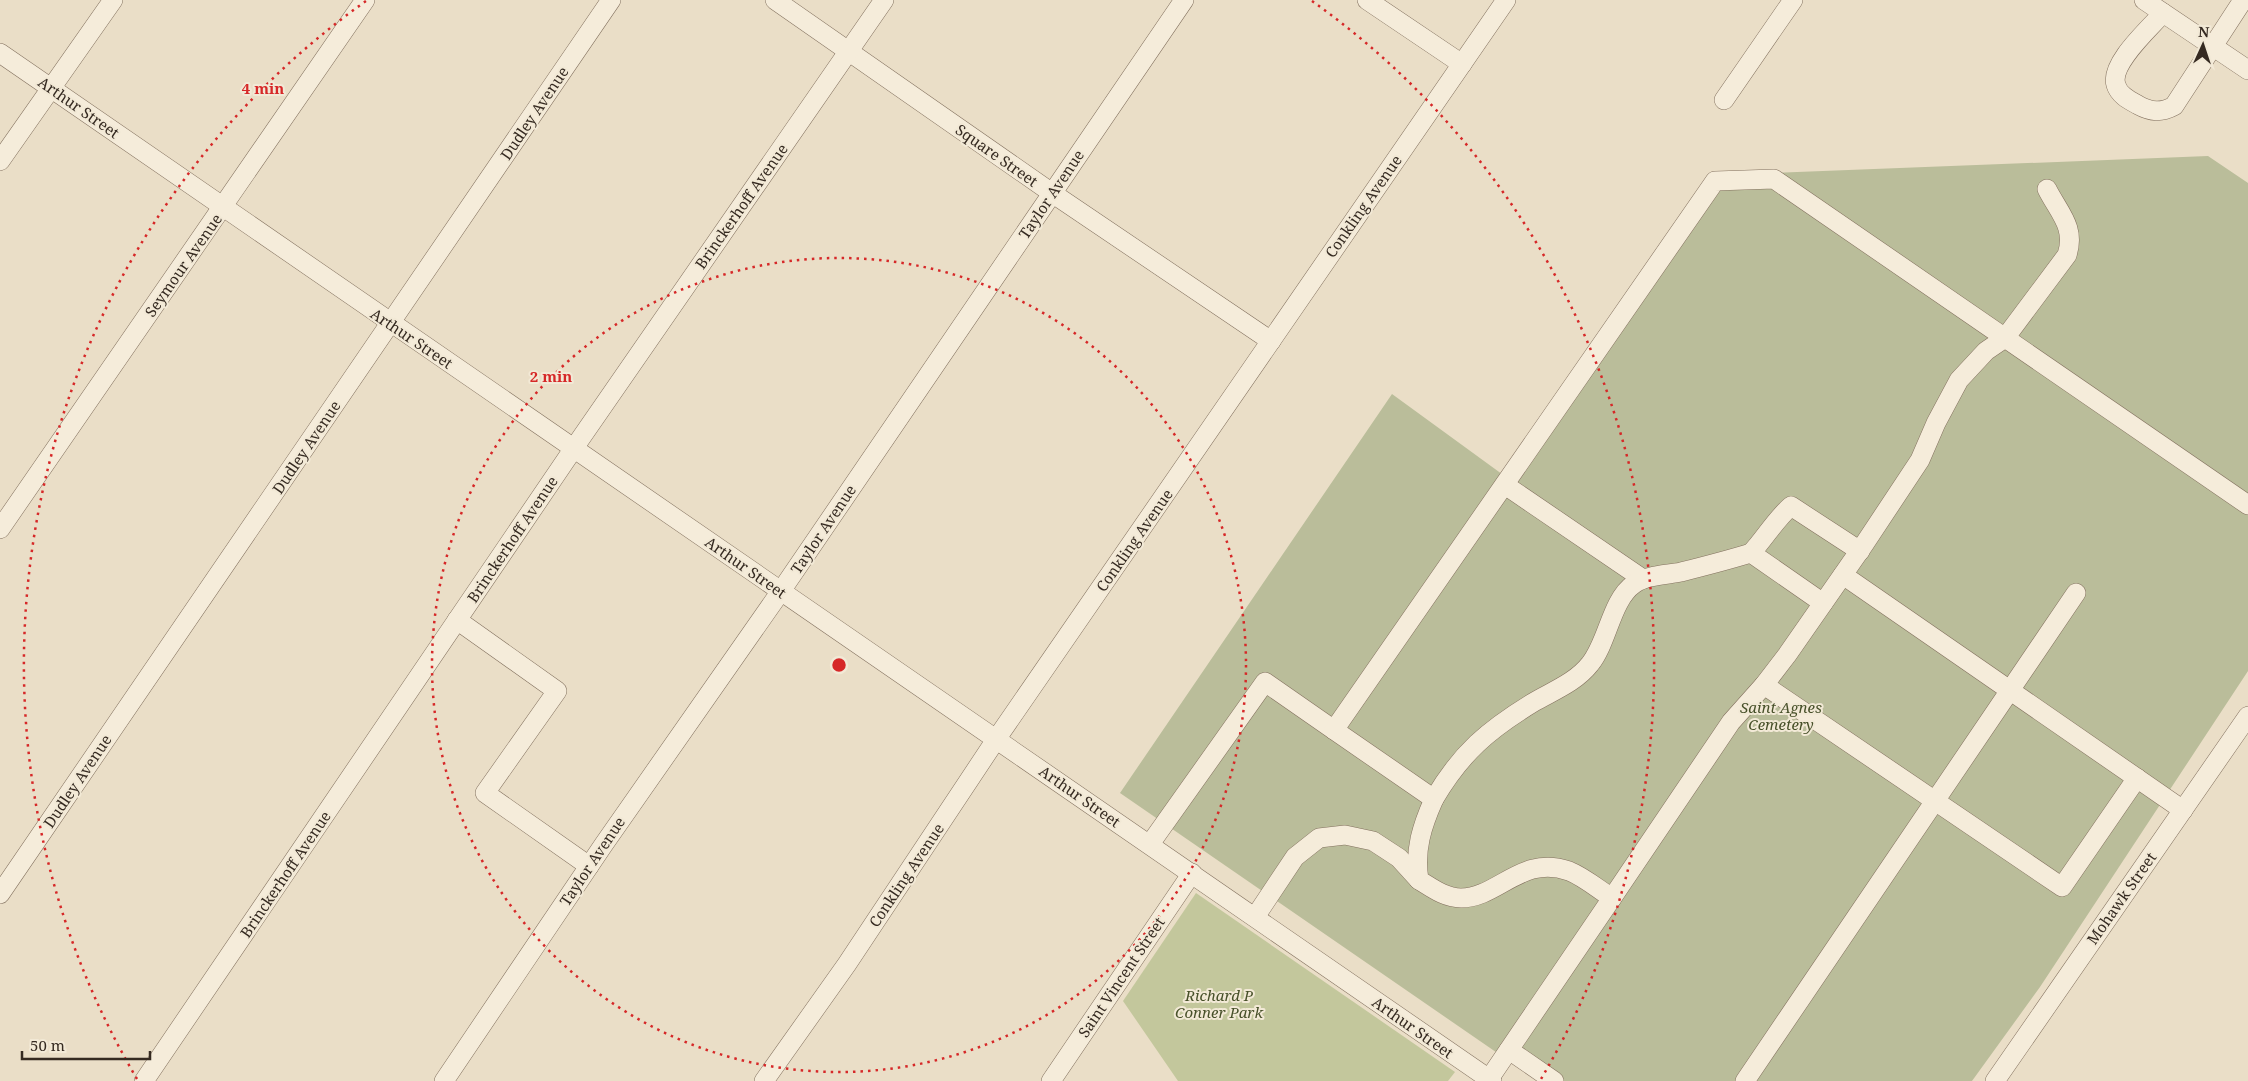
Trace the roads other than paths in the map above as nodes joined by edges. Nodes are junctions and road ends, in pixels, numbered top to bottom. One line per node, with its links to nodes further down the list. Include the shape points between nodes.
1 (113, 0): 18 (street)
2 (365, 0): 23 (street, Seymour Avenue)
3 (611, 0): 24 (street, Dudley Avenue)
4 (775, 0): 14 (street, Square Street)
5 (884, 0): 14 (street, Brinckerhoff Avenue)
6 (1184, 0): 22 (street, Taylor Avenue)
7 (1367, 0): 16 (street)
8 (1506, 0): 16 (street, Conkling Avenue)
9 (1793, 0): 19 (street)
10 (2144, 0): 12 (street)
11 (2238, 2): 13 (street)
12 (2163, 13): 13 (street); 13 (street, via 2116,69 2116,86 2123,96 2148,111 2174,106)
13 (2214, 46): 17 (street)
14 (849, 50): 22 (street, Square Street); 27 (street, Brinckerhoff Avenue)
15 (0, 53): 18 (street, Arthur Street)
16 (1462, 64): 26 (street, Conkling Avenue)
17 (2248, 70)
18 (50, 87): 20 (street); 23 (street, Arthur Street)
19 (1724, 100)
20 (0, 161)
21 (2047, 189): 25 (street, via 2068,223 2071,243 2067,255)
22 (1052, 193): 26 (street, Square Street); 35 (street, Taylor Avenue)
23 (223, 207): 24 (street, Arthur Street); 30 (street, Seymour Avenue)
24 (390, 323): 27 (street, Arthur Street); 53 (street, Dudley Avenue)
25 (2005, 338): 28 (street, via 1774,179 1715,182); 29 (street); 31 (street, via 1986,350 1959,380 1920,460)
26 (1271, 341): 44 (street, Conkling Avenue)
27 (574, 448): 35 (street, Arthur Street); 38 (street, Brinckerhoff Avenue)
28 (1505, 485): 34 (street); 42 (street)
29 (2248, 505)
30 (0, 529)
31 (1860, 551): 32 (street, via 1791,506 1779,516); 33 (street)
32 (1751, 553): 34 (street, via 1716,564); 37 (street)
33 (1843, 576): 37 (street); 40 (street)
34 (1643, 579): 46 (street, via 1632,585 1619,602 1600,649 1589,665 1565,685 1498,725 1473,745)
35 (781, 591): 44 (street, Arthur Street); 50 (street, Taylor Avenue)
36 (2076, 593): 40 (street)
37 (1823, 603): 39 (street)
38 (457, 620): 50 (street, via 557,691 485,793); 58 (street, Brinckerhoff Avenue)
39 (1764, 686): 47 (street); 54 (street, via 1732,722)
40 (2010, 690): 45 (street); 47 (street)
41 (2248, 716): 43 (street, Mohawk Street)
42 (1334, 730): 46 (street); 49 (street, via 1264,682)
43 (2243, 736): 48 (street, Mohawk Street)
44 (996, 738): 49 (street, Arthur Street); 60 (street, Conkling Avenue, via 847,964)
45 (2137, 778): 47 (street, via 2062,887); 48 (street)
46 (1434, 799): 52 (street, via 1418,845 1416,863)
47 (1935, 801): 63 (street)
48 (2183, 810): 64 (street, Mohawk Street)
49 (1150, 844): 51 (street, Arthur Street)
50 (589, 866): 59 (street, Taylor Avenue)
51 (1192, 873): 55 (street, Arthur Street); 61 (street, Saint Vincent Street)
52 (1419, 880): 54 (street, via 1438,893 1460,898 1476,896 1522,872 1553,868 1570,871); 55 (street, via 1399,858 1373,840 1345,835 1320,838 1295,857)
53 (0, 894)
54 (1612, 898): 56 (street)
55 (1255, 917): 57 (street, Arthur Street)
56 (1509, 1050): 57 (street); 62 (street)
57 (1491, 1080)
58 (144, 1081)
59 (444, 1081)
60 (764, 1081)
61 (1051, 1081)
62 (1554, 1081)
63 (1744, 1081)
64 (1995, 1081)

